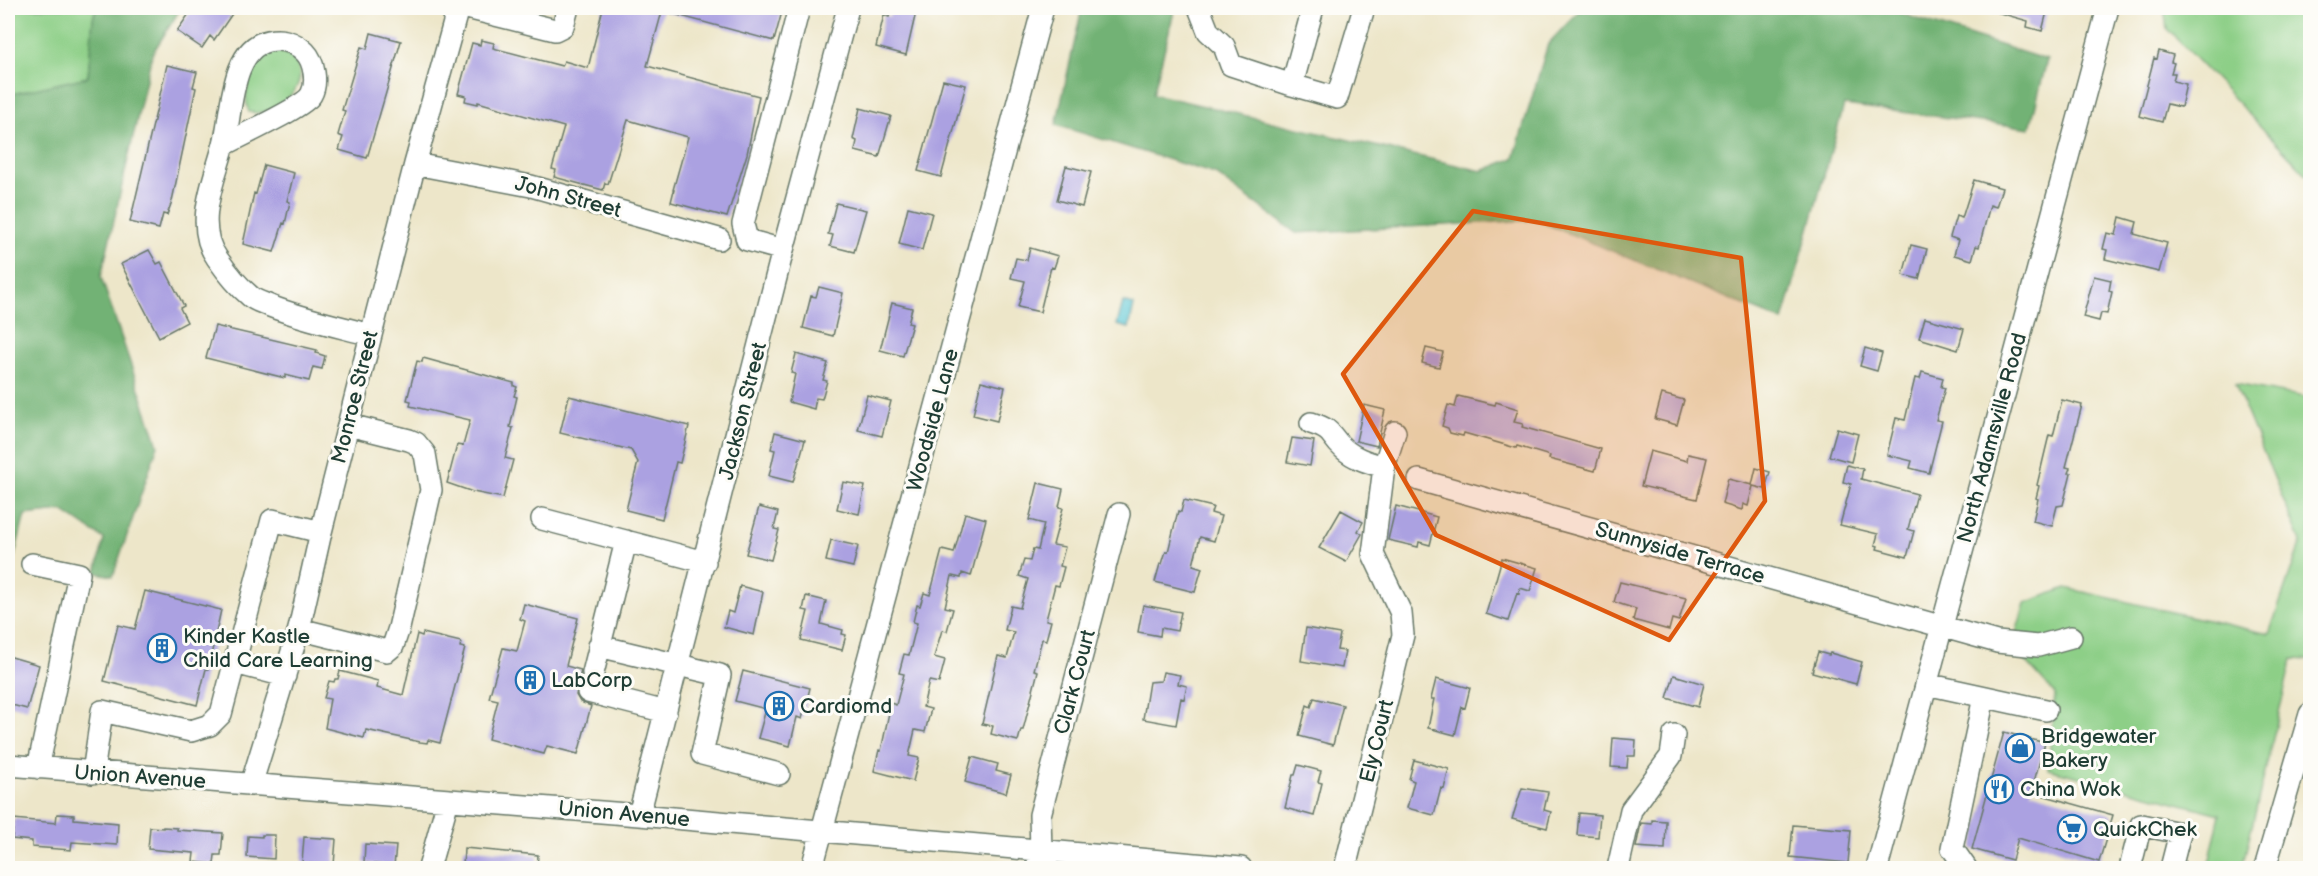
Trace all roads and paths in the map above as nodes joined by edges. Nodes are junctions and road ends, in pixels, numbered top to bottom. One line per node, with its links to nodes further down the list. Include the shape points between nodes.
1 (458, 8): 14 (street, Monroe Street)
2 (467, 8): 11 (street)
3 (568, 8): 11 (street, via 563,26 555,30)
4 (799, 8): 16 (street, via 743,224 747,240)
5 (848, 8): 16 (street, Jackson Street)
6 (1043, 8): 49 (street, Woodside Lane)
7 (1199, 8): 12 (street, via 1208,31 1224,46 1231,65)
8 (1313, 8): 12 (street)
9 (1364, 8): 12 (street, via 1337,98)
10 (2108, 8): 29 (street, North Adamsville Road)
11 (504, 12)
12 (1292, 85)
13 (224, 145): 13 (street, via 311,96 314,67 307,54 281,39 265,41 250,51 237,72); 17 (street, via 216,165 206,225 216,258 251,298 298,317)
14 (415, 164): 15 (street, John Street, via 531,186); 17 (street, Monroe Street)
15 (719, 239)
16 (783, 250): 27 (street, Jackson Street)
17 (371, 335): 19 (street, Monroe Street)
18 (1311, 423): 21 (street, via 1328,429 1344,449 1362,460)
19 (349, 425): 25 (street, Monroe Street); 30 (street, via 409,440 425,454 431,490 399,628 393,646 387,651)
20 (1395, 432): 21 (street)
21 (1384, 467): 54 (street, Ely Court, via 1372,554 1401,614 1403,635)
22 (1419, 480): 29 (street, Sunnyside Terrace)
23 (1119, 514): 50 (street, Clark Court, via 1040,815)
24 (542, 519): 26 (street)
25 (321, 532): 30 (street, Monroe Street); 33 (street, via 272,520)
26 (626, 541): 27 (street); 32 (street)
27 (705, 562): 34 (street, Jackson Street)
28 (32, 564): 43 (street, via 79,574)
29 (1941, 627): 31 (street, Sunnyside Terrace, via 2009,645 2038,646); 36 (street, North Adamsville Road)
30 (299, 629): 35 (street, Monroe Street)
31 (2071, 637)
32 (599, 646): 34 (street); 39 (street, via 588,692)
33 (235, 663): 35 (street); 44 (street, via 221,714 210,725 191,731 102,711)
34 (678, 665): 39 (street, Jackson Street); 45 (street, via 720,675 702,754)
35 (285, 676): 46 (street, Monroe Street)
36 (1926, 684): 37 (street); 56 (street, North Adamsville Road)
37 (1984, 697): 38 (street); 57 (street, via 1952,848)
38 (2046, 710)
39 (666, 712): 48 (street, Jackson Street)
40 (2310, 714): 60 (street)
41 (1674, 735): 55 (street, via 1671,756 1631,810)
42 (8, 765): 43 (street, Union Avenue)
43 (38, 768): 44 (street, Union Avenue)
44 (93, 773): 46 (street, Union Avenue)
45 (779, 774)
46 (251, 785): 47 (street, Union Avenue)
47 (448, 800): 48 (street, Union Avenue); 51 (street)
48 (639, 815): 49 (street, Union Avenue)
49 (821, 832): 50 (street, Union Avenue); 52 (street, Woodside Lane)
50 (1039, 860): 53 (street, Union Avenue)
51 (429, 868)
52 (812, 868)
53 (1241, 868)
54 (1345, 868)
55 (1618, 868)
56 (1877, 868)
57 (1966, 868)
58 (2130, 868): 59 (street, via 2141,825 2180,832)
59 (2171, 868)
60 (2265, 868)

